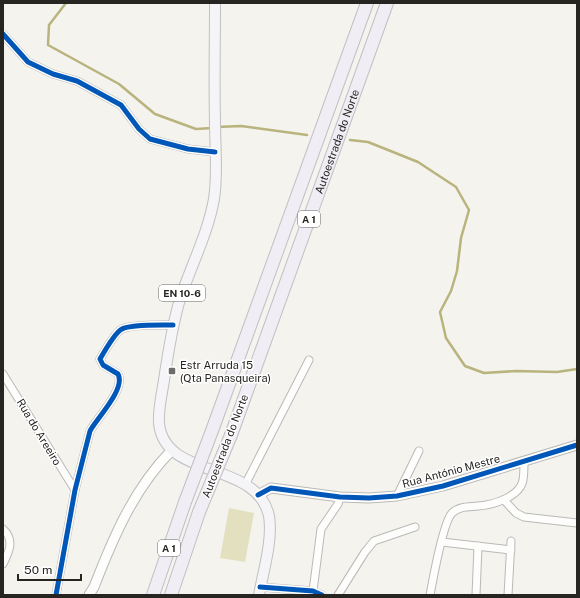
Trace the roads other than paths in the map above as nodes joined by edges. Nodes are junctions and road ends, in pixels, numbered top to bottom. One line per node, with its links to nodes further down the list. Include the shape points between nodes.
1 (215, 3): 5 (main road, EN 10-6)
2 (367, 3): 31 (highway, Autoestrada do Norte / A 1, bridge)
3 (387, 3): 32 (highway, Autoestrada do Norte / A 1, bridge, via 231,435 199,512)
4 (3, 34): 5 (street, via 28,62 53,74 77,80 121,105 150,139 188,149)
5 (215, 152): 6 (main road, EN 10-6, via 212,208)
6 (173, 325): 10 (main road, EN 10-6, via 159,422 164,439); 14 (street, via 123,328 102,355 101,363 116,372 121,381 90,432)
7 (309, 360): 13 (street)
8 (3, 374): 14 (street, Rua do Areeiro)
9 (577, 445): 12 (street, Rua António Mestre)
10 (172, 450): 13 (main road, EN 10-6, via 183,459); 30 (street, via 162,460 124,517)
11 (419, 451): 16 (street)
12 (524, 461): 16 (street, Rua António Mestre, via 443,486); 18 (street, via 521,485)
13 (245, 484): 15 (main road, EN 10-6)
14 (74, 490): 29 (street)
15 (258, 495): 17 (street, Rua António Mestre, via 267,489 275,488); 27 (main road, EN 10-6, via 267,510 269,527)
16 (397, 496): 17 (street, Rua António Mestre)
17 (340, 497): 28 (street, via 321,529)
18 (504, 500): 19 (street, via 516,513 524,517); 22 (street, via 458,509 449,518)
19 (577, 523)
20 (414, 527): 34 (street, via 374,541)
21 (3, 529): 26 (street, via 11,542)
22 (442, 542): 24 (street); 35 (street)
23 (511, 542): 25 (street)
24 (478, 546): 25 (street); 36 (street)
25 (511, 550): 37 (street)
26 (3, 564)
27 (260, 591): 28 (street)
28 (313, 591): 33 (street)
29 (56, 595)
30 (89, 595)
31 (153, 595)
32 (171, 595)
33 (322, 595)
34 (338, 595)
35 (430, 595)
36 (476, 595)
37 (508, 595)

